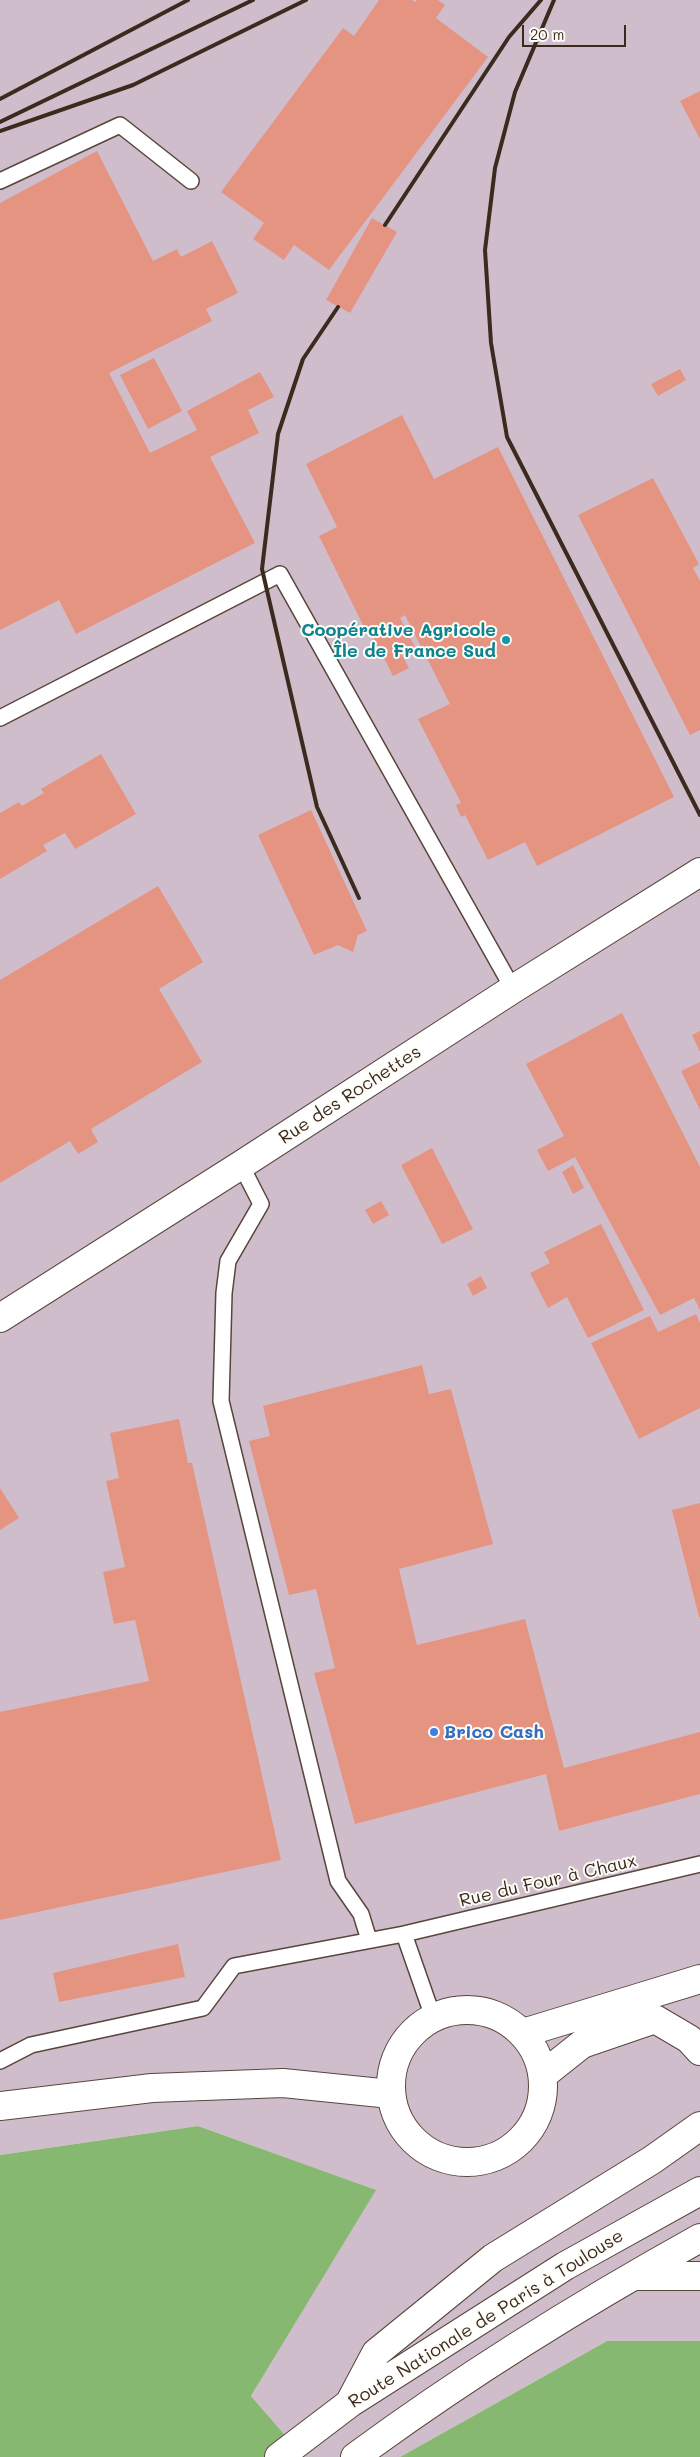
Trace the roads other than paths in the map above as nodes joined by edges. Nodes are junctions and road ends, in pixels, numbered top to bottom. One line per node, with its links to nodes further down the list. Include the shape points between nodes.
1 (0, 181): 2 (lane, via 120,125)
2 (191, 181)
3 (0, 718): 5 (lane, via 280,574)
4 (700, 872): 5 (main road, Rue des Rochettes)
5 (513, 989): 6 (main road, Rue des Rochettes)
6 (241, 1166): 7 (main road, Rue des Rochettes); 10 (lane, via 261,1204 228,1260 221,1401 338,1881 361,1914)
7 (0, 1318)
8 (700, 1864): 9 (lane, Rue du Four à Chaux)
9 (404, 1934): 10 (lane, Rue du Four à Chaux); 12 (lane)
10 (369, 1940): 15 (lane, Rue du Four à Chaux, via 234,1966 203,2008 30,2046)
11 (700, 1979): 13 (main road)
12 (433, 2017): 13 (main road, via 457,2010 481,2010 504,2018); 17 (main road, via 414,2030 400,2049 392,2070)
13 (523, 2033): 16 (main road, via 536,2052)
14 (700, 2050): 16 (main road, via 689,2039 655,2019 582,2044)
15 (0, 2061)
16 (543, 2075): 17 (main road, via 543,2100 535,2122 520,2142 500,2155 477,2162 453,2161 430,2153 411,2138 398,2118)
17 (391, 2094): 18 (main road, via 283,2083 152,2088)
18 (0, 2106)
19 (700, 2126): 24 (main road, via 644,2165 493,2258 376,2353)
20 (700, 2191): 24 (main road, Route Nationale de Paris à Toulouse, via 565,2266)
21 (700, 2238): 22 (main road)
22 (631, 2276): 23 (main road); 26 (main road, via 429,2402)
23 (700, 2276)
24 (350, 2403): 25 (main road, Route Nationale de Paris à Toulouse)
25 (279, 2457)
26 (355, 2457)

